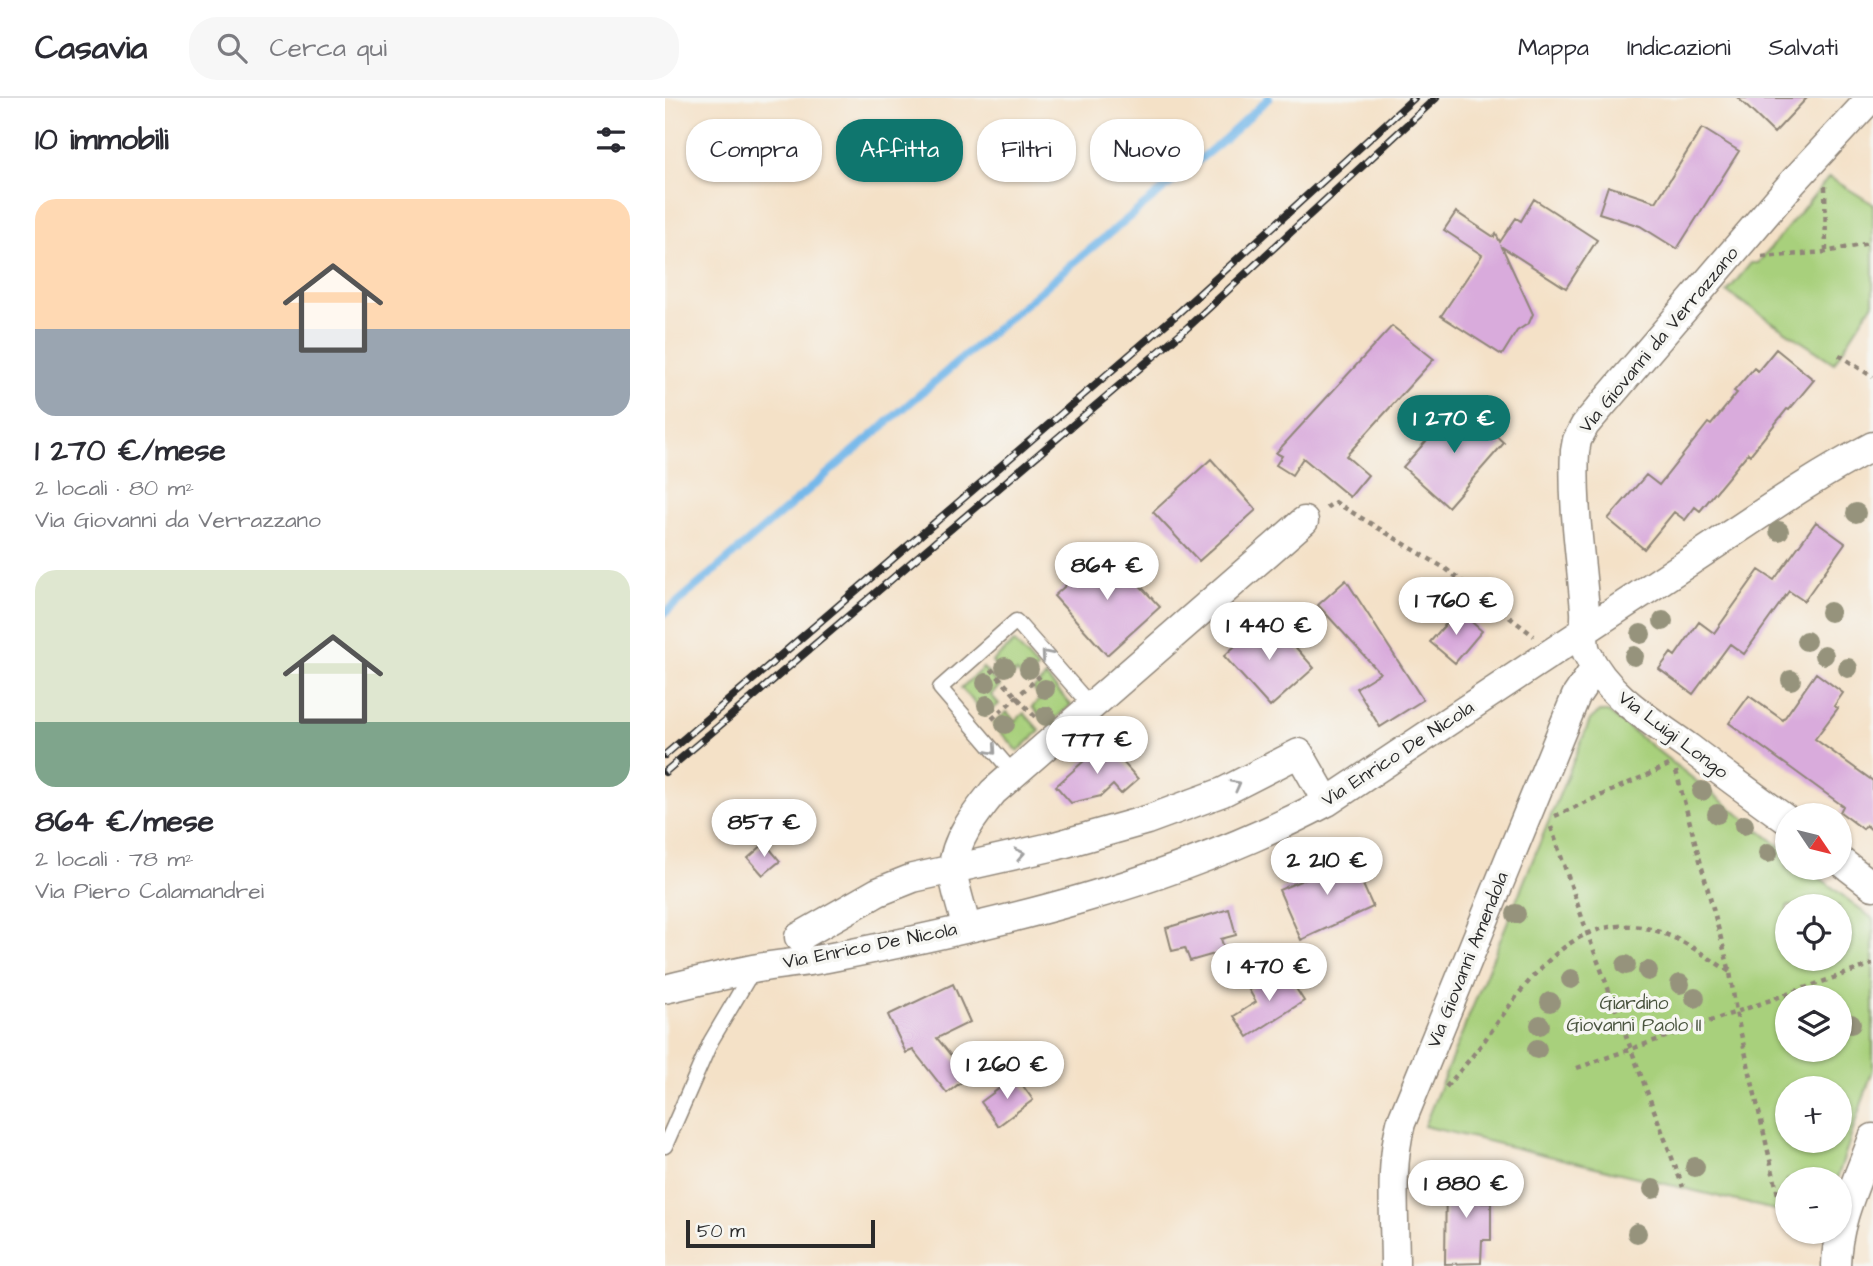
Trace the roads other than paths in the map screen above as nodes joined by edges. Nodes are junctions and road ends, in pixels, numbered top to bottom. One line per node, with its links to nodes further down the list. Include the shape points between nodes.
1 (1871, 98): 4 (street, Via Giovanni da Verrazzano, via 1793,182 1580,432 1574,466)
2 (1873, 446): 4 (street, Via Enrico De Nicola, via 1817,476)
3 (1304, 521): 6 (street)
4 (1583, 631): 5 (street, Via Luigi Longo); 8 (street, Via Enrico De Nicola)
5 (1595, 668): 9 (street, Via Luigi Longo, via 1633,707); 19 (street, Via Giovanni Amendola, via 1576,696 1401,1123 1395,1161)
6 (1091, 706): 7 (street); 7 (lane, one-way to 7, via 1016,621 940,688)
7 (1013, 773): 10 (street, via 969,825)
8 (1327, 802): 10 (street, one-way to 8, via 1147,820 1223,792 1299,753); 13 (street, Via Enrico De Nicola, via 1237,846 1056,905)
9 (1775, 811)
10 (953, 869): 13 (street); 14 (street, via 878,892)
11 (1852, 870): 12 (street)
12 (1873, 886)
13 (966, 927): 15 (street, Via Enrico De Nicola)
14 (799, 937)
15 (754, 969): 16 (street, Via Enrico De Nicola); 18 (lane, via 711,1041)
16 (665, 989)
17 (1873, 1138): 20 (street, via 1842,1223)
18 (665, 1146)
19 (1395, 1266)
20 (1836, 1266)

